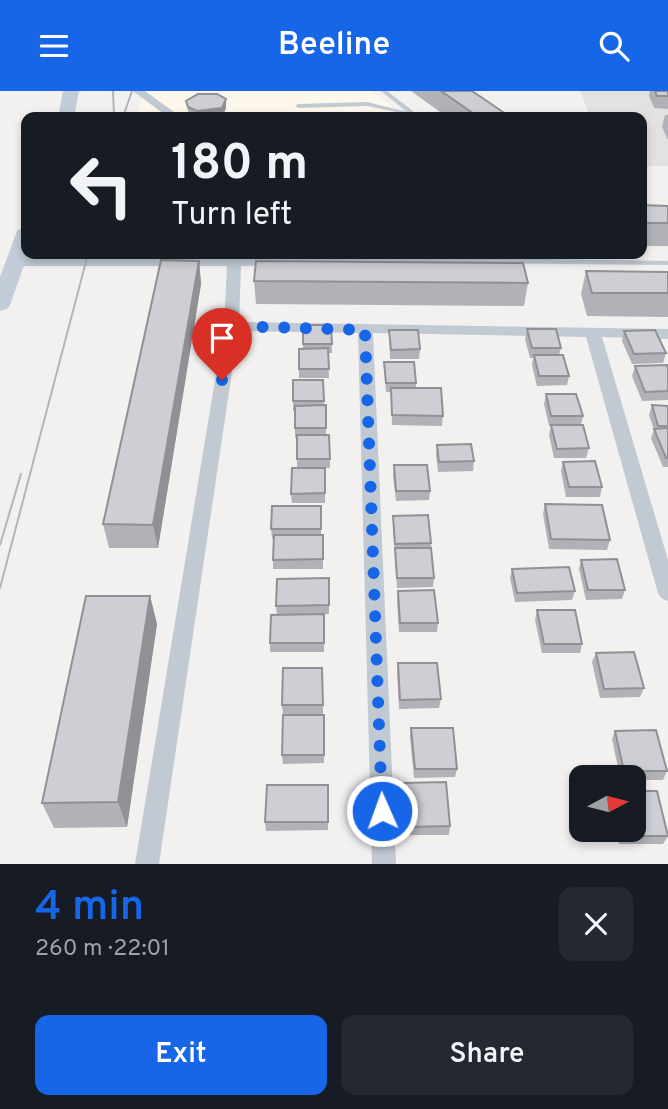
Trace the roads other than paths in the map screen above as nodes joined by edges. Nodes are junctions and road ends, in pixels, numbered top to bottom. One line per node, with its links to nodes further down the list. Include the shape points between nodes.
1 (71, 91): 5 (main road)
2 (138, 91): 6 (street)
3 (384, 91): 8 (lane)
4 (298, 106): 7 (lane, via 367,104)
5 (67, 112)
6 (168, 112)
7 (400, 112)
8 (411, 112)
9 (21, 246): 13 (main road)
10 (105, 259): 13 (street)
11 (234, 259): 16 (street)
12 (567, 259): 14 (lane)
13 (16, 262): 15 (main road)
14 (668, 263)
15 (2, 294)
16 (231, 326): 17 (street); 21 (street)
17 (365, 330): 18 (street); 22 (street)
18 (593, 334): 19 (street); 20 (street)
19 (668, 334)
20 (668, 593)
21 (147, 864)
22 (384, 864)

